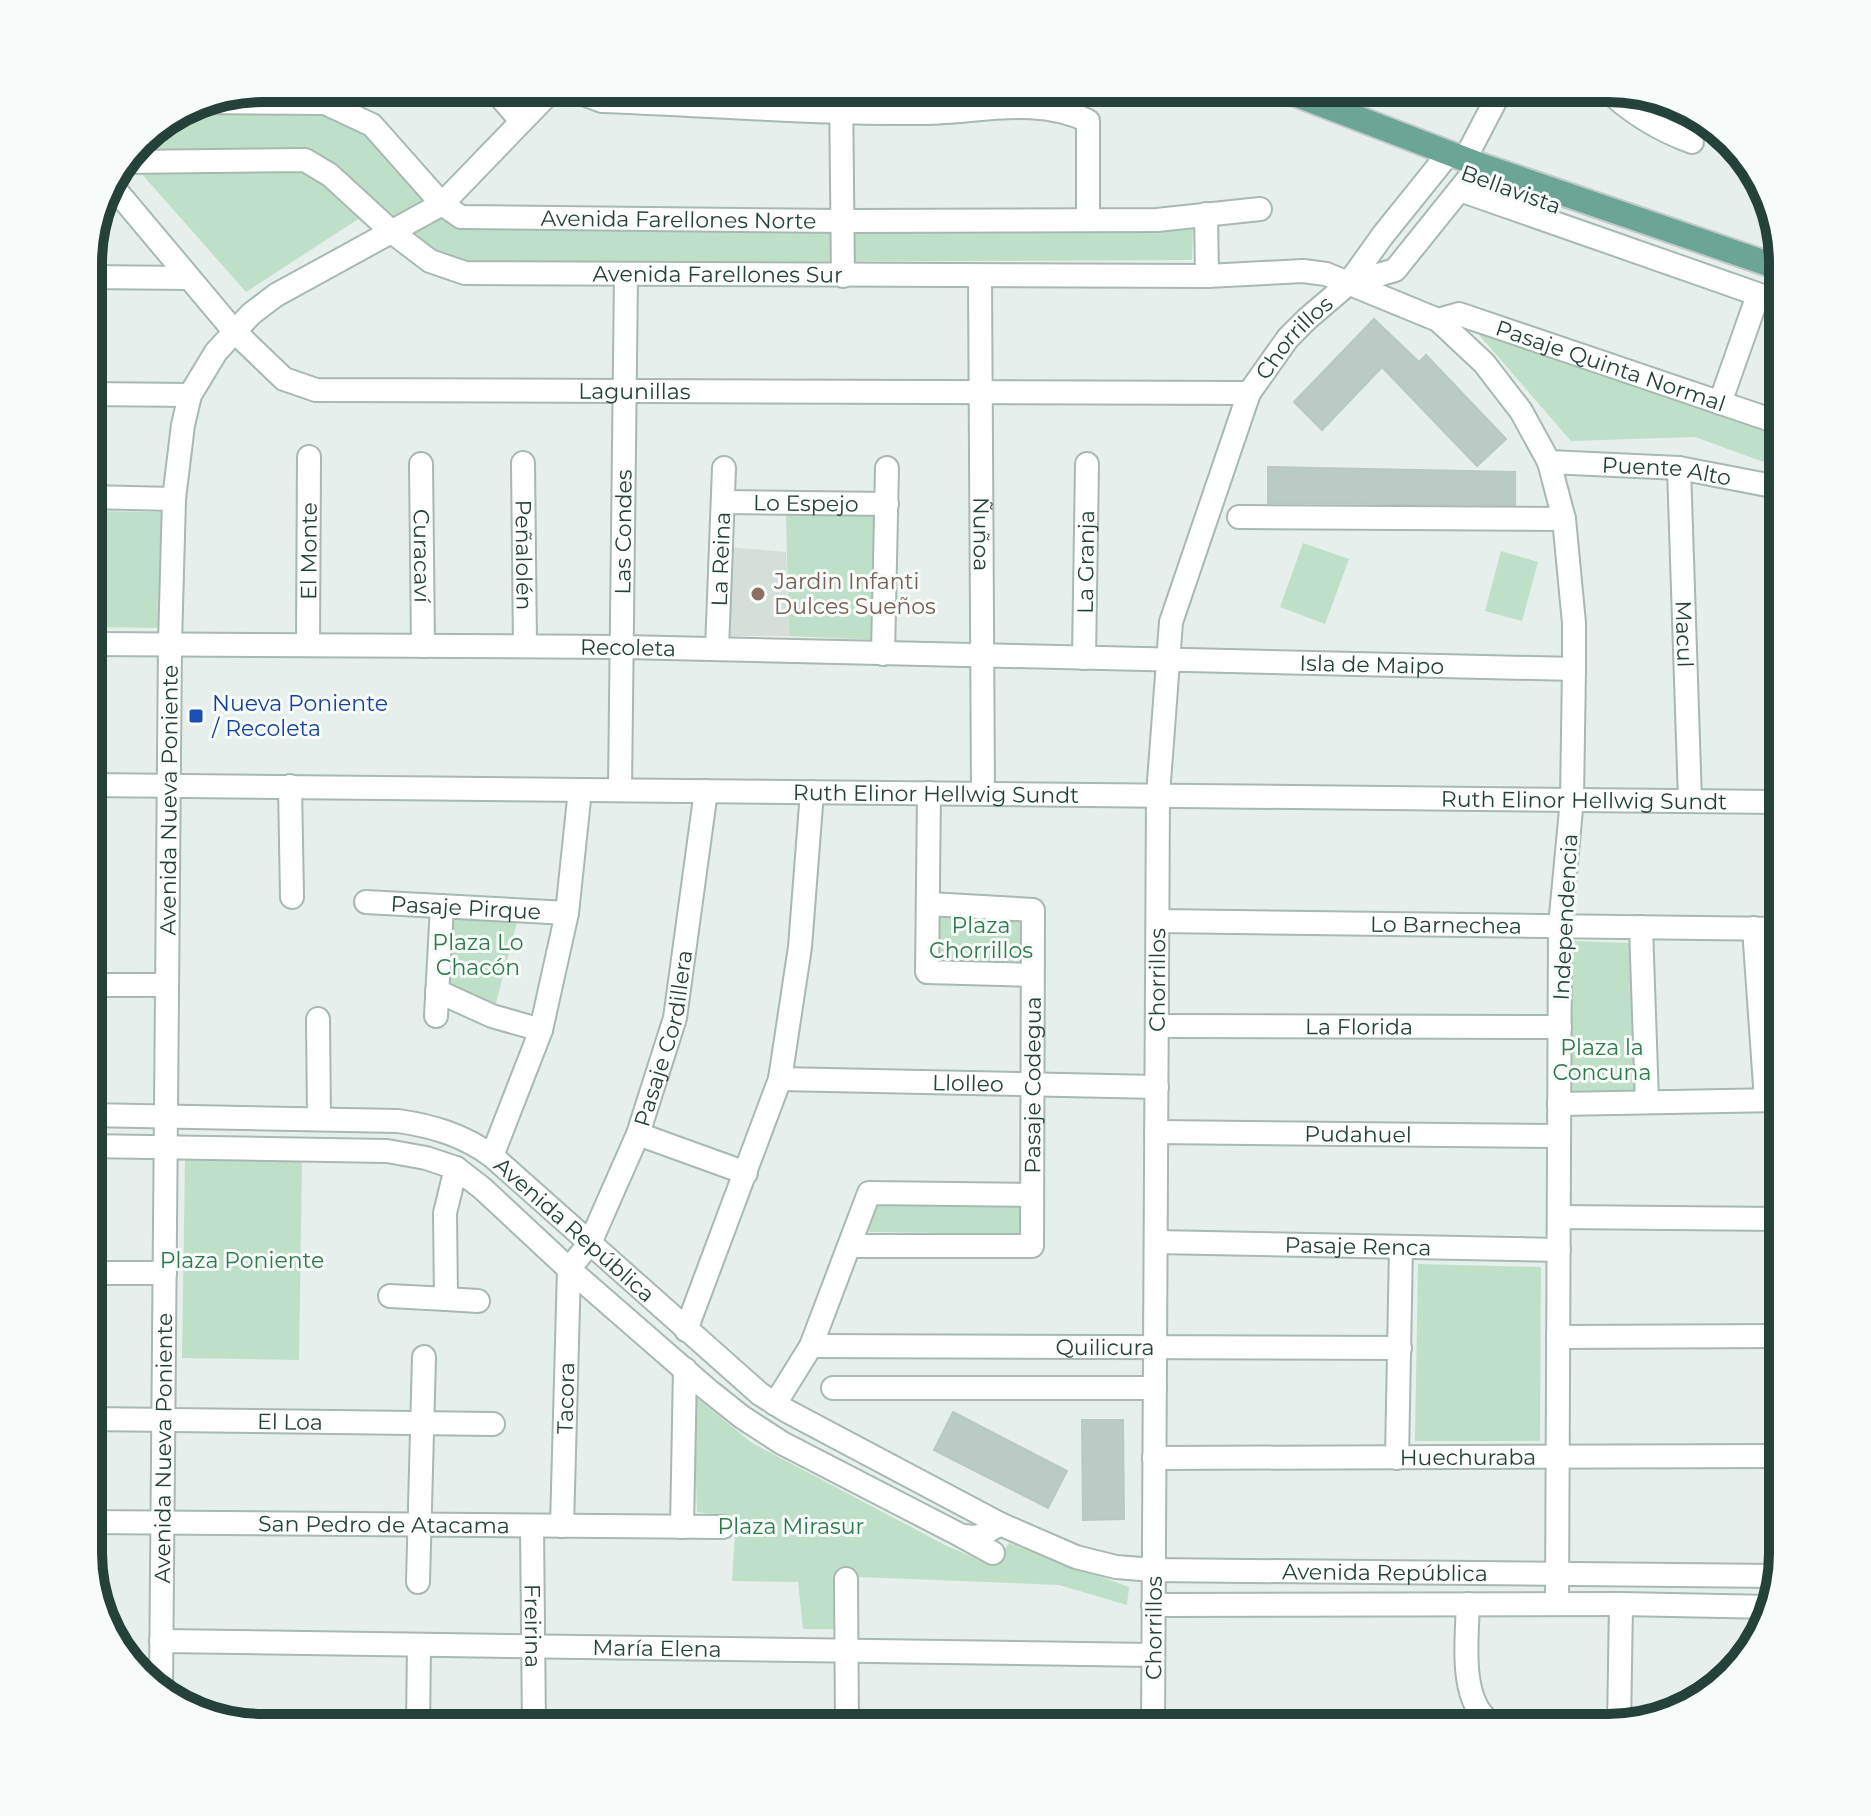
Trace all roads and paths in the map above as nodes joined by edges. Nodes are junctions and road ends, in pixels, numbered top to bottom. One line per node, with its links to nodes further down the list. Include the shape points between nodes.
1 (307, 102): 15 (street, Avenida Farellones Norte, via 325,103 372,125)
2 (505, 102): 10 (street)
3 (540, 102): 10 (street, Avenida Nueva Poniente)
4 (626, 102): 9 (street)
5 (842, 102): 9 (street)
6 (1315, 102): 13 (main road, Bellavista)
7 (1495, 102): 13 (street)
8 (1623, 103): 11 (street)
9 (842, 111): 18 (street, via 927,113 1030,106 1069,111 1088,121); 19 (street)
10 (521, 121): 15 (street, Avenida Nueva Poniente)
11 (1692, 142)
12 (138, 162): 20 (street, Avenida Farellones Sur, via 305,160 330,175)
13 (1461, 168): 21 (main road, Bellavista); 28 (street, Chorrillos, via 1383,235); 28 (street, Chorrillos, via 1395,270); 29 (street)
14 (119, 193): 27 (street, Lagunillas)
15 (442, 204): 19 (street, Avenida Farellones Norte, via 461,217); 20 (street, Avenida Nueva Poniente)
16 (1260, 209): 17 (street, Avenida Farellones Norte)
17 (1206, 214): 18 (street, Avenida Farellones Norte); 25 (street)
18 (1088, 220): 19 (street, Avenida Farellones Norte)
19 (843, 221): 23 (street)
20 (392, 232): 22 (street, Avenida Farellones Sur, via 430,261 465,273); 32 (street, Avenida Nueva Poniente, via 276,295)
21 (1769, 264)
22 (626, 275): 23 (street, Avenida Farellones Sur); 33 (street, Las Condes)
23 (843, 276): 24 (street, Avenida Farellones Sur)
24 (980, 276): 25 (street, Avenida Farellones Sur); 34 (street, Ñuñoa)
25 (1207, 276): 28 (street, Avenida Farellones Sur, via 1303,271)
26 (102, 277): 27 (street)
27 (189, 278): 32 (street, Lagunillas)
28 (1348, 284): 31 (street, Independencia); 35 (street, Chorrillos, via 1288,338)
29 (1758, 295): 30 (street); 38 (street)
30 (1769, 299)
31 (1438, 320): 38 (street, Pasaje Quinta Normal, via 1459,314); 41 (street, Independencia, via 1504,387)
32 (234, 331): 33 (street, Lagunillas, via 284,379 316,390); 37 (street, Avenida Nueva Poniente)
33 (623, 391): 34 (street, Lagunillas); 60 (street, Las Condes)
34 (981, 392): 35 (street, Lagunillas); 63 (street, Ñuñoa)
35 (1249, 393): 65 (street, Chorrillos, via 1171,622)
36 (102, 394): 37 (street)
37 (190, 395): 50 (street, Avenida Nueva Poniente)
38 (1720, 403): 39 (street, Pasaje Quinta Normal)
39 (1769, 419)
40 (309, 457): 57 (street, El Monte)
41 (1549, 462): 47 (street, Puente Alto); 54 (street, Independencia)
42 (523, 463): 59 (street, Peñalolén)
43 (421, 464): 58 (street, Curacaví)
44 (1087, 464): 64 (street, La Granja)
45 (724, 468): 51 (street, La Reina)
46 (887, 468): 52 (street)
47 (1679, 468): 48 (street, Puente Alto); 78 (street, Macul)
48 (1769, 485)
49 (102, 497): 50 (street)
50 (174, 499): 56 (street, Avenida Nueva Poniente)
51 (724, 502): 52 (street, Lo Espejo); 61 (street, La Reina)
52 (887, 504): 62 (street)
53 (1239, 517): 54 (street)
54 (1564, 519): 66 (street, Independencia)
55 (102, 644): 56 (street, Recoleta)
56 (170, 644): 57 (street, Recoleta); 68 (street, Avenida Nueva Poniente)
57 (308, 645): 58 (street, Recoleta)
58 (423, 646): 59 (street, Recoleta)
59 (525, 646): 60 (street, Recoleta)
60 (624, 647): 61 (street, Recoleta); 71 (street, Las Condes)
61 (717, 649): 62 (street, Recoleta)
62 (883, 654): 63 (street, Recoleta)
63 (982, 656): 64 (street, Recoleta); 75 (street, Ñuñoa)
64 (1084, 658): 65 (street, Recoleta)
65 (1169, 661): 66 (street, Isla de Maipo); 76 (street, Chorrillos)
66 (1574, 669): 77 (street, Independencia)
67 (102, 785): 68 (street, Ruth Elinor Hellwig Sundt)
68 (169, 785): 69 (street, Ruth Elinor Hellwig Sundt); 92 (street, Avenida Nueva Poniente)
69 (290, 786): 70 (street, Ruth Elinor Hellwig Sundt); 80 (street)
70 (580, 790): 71 (street, Ruth Elinor Hellwig Sundt); 84 (street)
71 (620, 790): 72 (street, Ruth Elinor Hellwig Sundt)
72 (706, 791): 73 (street, Ruth Elinor Hellwig Sundt); 110 (street, Pasaje Cordillera, via 675,1018)
73 (812, 792): 74 (street, Ruth Elinor Hellwig Sundt); 100 (street, via 800,947)
74 (929, 793): 75 (street, Ruth Elinor Hellwig Sundt); 82 (street, Pasaje Codegua)
75 (983, 793): 76 (street, Ruth Elinor Hellwig Sundt)
76 (1158, 795): 77 (street, Ruth Elinor Hellwig Sundt); 85 (street, Chorrillos)
77 (1572, 799): 78 (street, Ruth Elinor Hellwig Sundt); 86 (street, Independencia)
78 (1690, 801): 79 (street, Ruth Elinor Hellwig Sundt)
79 (1769, 802)
80 (292, 897)
81 (366, 902): 83 (street, Pasaje Pirque)
82 (929, 904): 90 (street, Pasaje Codegua, via 1033,910); 90 (street, Pasaje Codegua, via 927,972)
83 (442, 906): 84 (street, Pasaje Pirque); 93 (street)
84 (567, 913): 98 (street)
85 (1158, 921): 86 (street, Lo Barnechea); 96 (street, Chorrillos)
86 (1560, 926): 87 (street, Lo Barnechea); 97 (street, Independencia)
87 (1641, 927): 88 (street, Lo Barnechea); 104 (street)
88 (1754, 928): 89 (street, Lo Barnechea); 99 (street)
89 (1769, 929)
90 (1032, 975): 101 (street, Pasaje Codegua)
91 (102, 985): 92 (street)
92 (167, 985): 107 (street, Avenida Nueva Poniente)
93 (437, 991): 94 (street); 98 (street, via 492,1016)
94 (436, 1016)
95 (318, 1019): 108 (street)
96 (1157, 1026): 97 (street, La Florida); 102 (street, Chorrillos)
97 (1560, 1027): 105 (street, Independencia)
98 (541, 1030): 114 (street)
99 (1769, 1051)
100 (780, 1079): 101 (street, Llolleo); 116 (street)
101 (1032, 1083): 102 (street, Llolleo); 117 (street, Pasaje Codegua)
102 (1157, 1087): 109 (street, Chorrillos)
103 (1769, 1100): 104 (street)
104 (1647, 1102): 105 (street)
105 (1559, 1104): 111 (street, Independencia)
106 (102, 1115): 107 (street, Avenida República)
107 (166, 1116): 108 (street, Avenida República); 113 (street, Avenida Nueva Poniente)
108 (319, 1119): 114 (street, Avenida República, via 419,1124 459,1136)
109 (1156, 1132): 111 (street, Pudahuel); 120 (street, Chorrillos)
110 (638, 1134): 116 (street); 121 (street, Pasaje Cordillera)
111 (1559, 1136): 118 (street, Independencia)
112 (102, 1146): 113 (street, Avenida República)
113 (166, 1147): 115 (street, Avenida República, via 387,1151); 127 (street, Avenida Nueva Poniente)
114 (492, 1156): 121 (street, Avenida República)
115 (456, 1168): 125 (street, Avenida República); 129 (street, via 445,1213)
116 (746, 1173): 131 (street)
117 (1032, 1195): 122 (street, Pasaje Codegua, via 869,1193); 122 (street, Pasaje Codegua, via 1032,1246)
118 (1559, 1217): 119 (street); 124 (street, Independencia)
119 (1769, 1219)
120 (1156, 1242): 123 (street, Pasaje Renca); 135 (street, Chorrillos)
121 (590, 1243): 125 (street, Pasaje Cordillera); 131 (street, Avenida República)
122 (851, 1246): 134 (street, Pasaje Codegua)
123 (1401, 1247): 124 (street, Pasaje Renca); 136 (street)
124 (1559, 1250): 133 (street, Independencia)
125 (569, 1269): 138 (street, Avenida República); 157 (street, Tacora)
126 (102, 1273): 127 (street)
127 (165, 1273): 143 (street, Avenida Nueva Poniente)
128 (390, 1296): 129 (street)
129 (446, 1299): 130 (street)
130 (478, 1301)
131 (686, 1330): 141 (street, Avenida República)
132 (1769, 1336): 133 (street)
133 (1558, 1337): 149 (street, Independencia)
134 (811, 1346): 135 (street, Quilicura); 141 (street, Pasaje Codegua)
135 (1156, 1346): 136 (street, Quilicura); 140 (street, Chorrillos)
136 (1400, 1348): 148 (street)
137 (424, 1357): 144 (street)
138 (685, 1369): 151 (street, Avenida República, via 771,1436); 158 (street)
139 (833, 1388): 140 (street)
140 (1155, 1388): 147 (street, Chorrillos)
141 (775, 1404): 150 (street, Avenida República)
142 (102, 1419): 143 (street, El Loa)
143 (163, 1420): 144 (street, El Loa); 153 (street, Avenida Nueva Poniente)
144 (423, 1423): 145 (street, El Loa); 155 (street)
145 (493, 1424)
146 (1769, 1456): 149 (street, Huechuraba)
147 (1154, 1458): 148 (street, Huechuraba); 162 (street, Chorrillos)
148 (1397, 1458): 149 (street, Huechuraba)
149 (1558, 1458): 163 (street, Independencia)
150 (888, 1465): 151 (street); 154 (street, Avenida República)
151 (867, 1487): 160 (street, Avenida República)
152 (102, 1522): 153 (street, San Pedro de Atacama)
153 (162, 1523): 155 (street, San Pedro de Atacama); 172 (street, Avenida Nueva Poniente)
154 (1000, 1524): 160 (street, via 978,1537); 162 (street, Avenida República, via 1076,1557)
155 (420, 1525): 156 (street, San Pedro de Atacama); 166 (street)
156 (532, 1526): 157 (street, San Pedro de Atacama); 174 (street, Freirina)
157 (562, 1526): 158 (street, San Pedro de Atacama)
158 (682, 1527): 159 (street, San Pedro de Atacama)
159 (723, 1527)
160 (957, 1533): 161 (street, Avenida República)
161 (993, 1553)
162 (1154, 1570): 163 (street, Avenida República); 170 (street, Chorrillos)
163 (1557, 1575): 164 (street, Avenida República); 168 (street, Independencia)
164 (1768, 1576)
165 (846, 1579): 175 (street)
166 (418, 1582)
167 (1468, 1604): 168 (street, Avenida República); 170 (street, Avenida República); 184 (street, via 1465,1665 1470,1688)
168 (1557, 1604): 169 (street, Avenida República)
169 (1621, 1604): 171 (street, Avenida República); 178 (street)
170 (1153, 1605): 176 (street, Chorrillos)
171 (1759, 1607)
172 (161, 1641): 173 (street, María Elena); 177 (street, Avenida Nueva Poniente)
173 (419, 1645): 174 (street, María Elena); 180 (street)
174 (533, 1647): 175 (street, María Elena); 181 (street, Freirina)
175 (847, 1651): 176 (street, María Elena); 182 (street)
176 (1153, 1655): 183 (street, Chorrillos)
177 (161, 1678)
178 (1619, 1701): 179 (street); 185 (street)
179 (1619, 1713)
180 (418, 1714)
181 (534, 1714)
182 (847, 1714)
183 (1153, 1714)
184 (1487, 1714)
185 (1611, 1714)

